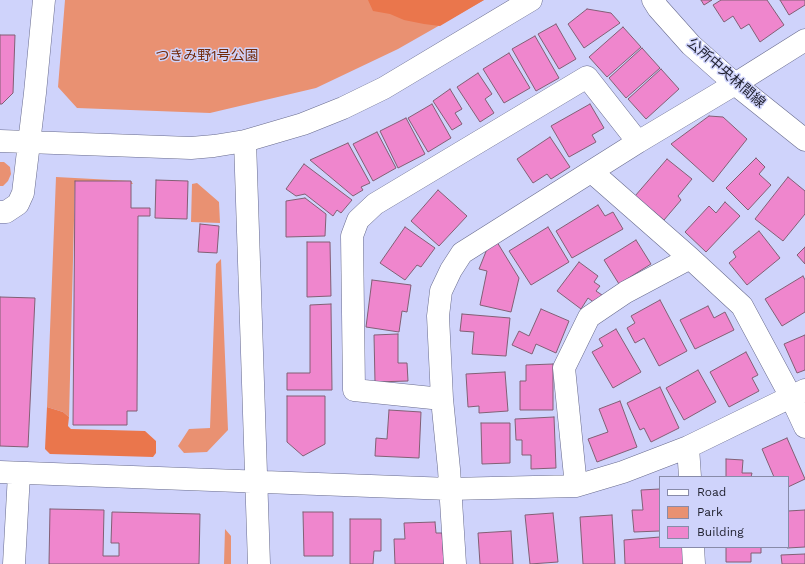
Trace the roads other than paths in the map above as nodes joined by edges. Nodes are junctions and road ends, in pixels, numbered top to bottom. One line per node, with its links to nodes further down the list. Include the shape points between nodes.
1 (44, 0): 9 (street)
2 (531, 0): 8 (street, via 384,88 303,124)
3 (653, 0): 5 (street, 公所中央林間線, via 691,46)
4 (805, 40): 5 (street)
5 (735, 84): 6 (street, 公所中央林間線); 10 (street)
6 (805, 140)
7 (0, 141): 9 (street)
8 (246, 141): 9 (street, via 191,148); 20 (street)
9 (30, 142): 12 (street, via 23,193 18,204 6,212)
10 (638, 142): 11 (street); 15 (street, via 587,77 375,204 358,220 352,236 354,390)
11 (592, 172): 13 (street); 15 (street, via 462,254 451,270 441,291 438,316)
12 (0, 212)
13 (690, 258): 14 (street, via 742,306); 21 (street, via 626,292 589,317 564,368)
14 (798, 393): 16 (street); 17 (street)
15 (442, 399): 22 (street)
16 (805, 427)
17 (688, 447): 19 (street); 21 (street, via 623,472)
18 (9, 473): 20 (street); 24 (street)
19 (690, 476)
20 (256, 482): 22 (street); 25 (street)
21 (576, 486): 22 (street)
22 (450, 489): 26 (street)
23 (693, 548): 27 (street)
24 (14, 564)
25 (259, 564)
26 (455, 564)
27 (694, 564)

